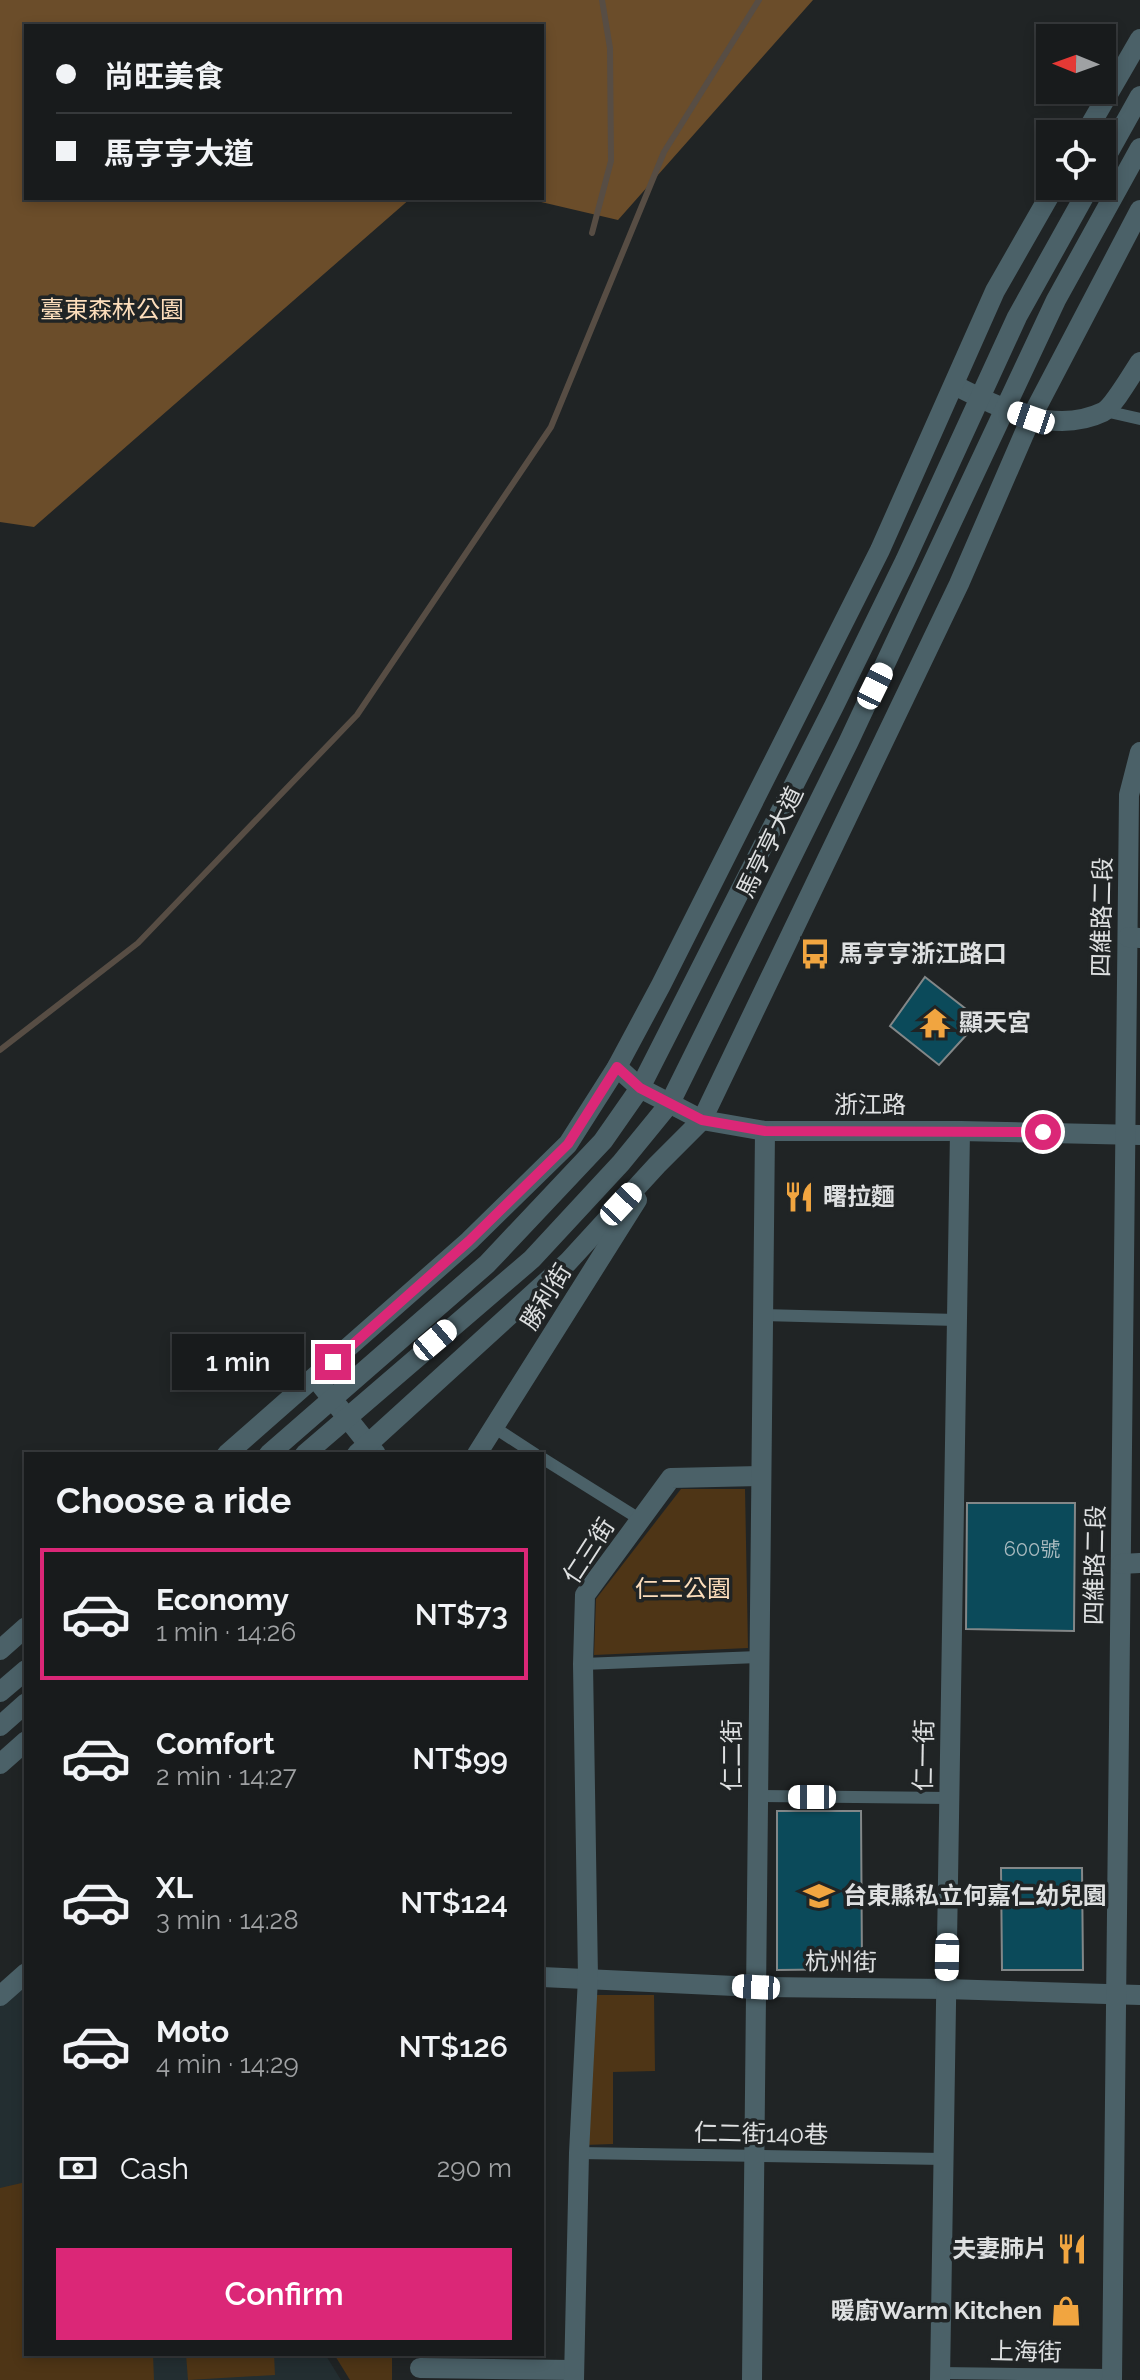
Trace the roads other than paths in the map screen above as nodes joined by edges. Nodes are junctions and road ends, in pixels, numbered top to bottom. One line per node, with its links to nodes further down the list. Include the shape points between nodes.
1 (1140, 39): 3 (street)
2 (1140, 96): 4 (street)
3 (1093, 120)
4 (1116, 139)
5 (1140, 148): 12 (street, 馬亨亨大道, via 1056,300)
6 (1047, 200): 10 (street, 馬亨亨大道, via 995,291)
7 (1082, 200): 11 (street, 馬亨亨大道)
8 (1140, 210): 14 (street)
9 (1140, 362): 13 (street)
10 (954, 385): 11 (street); 16 (street, 馬亨亨大道)
11 (979, 398): 12 (street); 17 (street, 馬亨亨大道)
12 (1005, 409): 14 (street); 18 (street, 馬亨亨大道)
13 (1105, 411): 14 (street, via 1073,420); 15 (lane)
14 (1031, 418): 19 (street)
15 (1140, 419)
16 (880, 550): 17 (street); 21 (street, 馬亨亨大道)
17 (905, 561): 22 (street, 馬亨亨大道)
18 (930, 572): 19 (street); 23 (street, 馬亨亨大道)
19 (959, 584): 24 (street)
20 (1140, 752): 25 (street, 四維路二段, via 1129,795)
21 (730, 849): 22 (street); 26 (street, 馬亨亨大道)
22 (756, 860): 27 (street, 馬亨亨大道)
23 (785, 870): 24 (street); 28 (street, 馬亨亨大道)
24 (816, 884): 29 (street)
25 (1134, 938): 32 (street, 四維路二段)
26 (617, 1067): 27 (street, 浙江路); 36 (street, 馬亨亨大道, via 568,1144)
27 (640, 1088): 28 (street, 浙江路); 37 (street, 馬亨亨大道, via 603,1141 487,1264)
28 (670, 1103): 29 (street, 浙江路); 38 (street, 馬亨亨大道, via 532,1259)
29 (702, 1120): 30 (street, 浙江路); 33 (street)
30 (765, 1131): 31 (street, 浙江路); 34 (street, 仁二街)
31 (960, 1131): 32 (street, 浙江路); 35 (street, 仁一街)
32 (1133, 1135): 49 (street, 四維路二段)
33 (657, 1165): 39 (street, 勝利街); 40 (street, via 568,1262)
34 (761, 1315): 35 (lane); 47 (street, 仁二街)
35 (957, 1320): 61 (street, 仁一街)
36 (315, 1378): 37 (street); 41 (street, 馬亨亨大道)
37 (332, 1398): 38 (street); 42 (street, 馬亨亨大道)
38 (346, 1417): 40 (street); 43 (street, 馬亨亨大道)
39 (495, 1428): 44 (street, 勝利街); 45 (lane)
40 (367, 1451)
41 (229, 1452)
42 (271, 1452)
43 (307, 1452)
44 (478, 1452)
45 (532, 1452)
46 (544, 1459): 48 (lane, 仁三街)
47 (760, 1476): 48 (street, 仁三街, via 671,1478); 52 (street, 仁二街)
48 (641, 1520): 53 (street, 仁三街, via 585,1595)
49 (1131, 1564): 67 (street, 四維路二段)
50 (24, 1629): 51 (street)
51 (0, 1650)
52 (758, 1657): 53 (lane); 60 (street, 仁二街)
53 (583, 1664): 64 (street, 仁三街)
54 (24, 1672): 55 (street)
55 (0, 1692)
56 (24, 1705): 57 (street)
57 (0, 1726)
58 (24, 1743): 59 (street)
59 (0, 1764)
60 (757, 1796): 61 (lane); 65 (street, 仁二街)
61 (949, 1798): 66 (street, 仁一街)
62 (24, 1975): 69 (street)
63 (544, 1977): 64 (street, 杭州街)
64 (588, 1978): 65 (street, 杭州街); 70 (street, 仁三街)
65 (756, 1987): 66 (street, 杭州街); 71 (street, 仁二街)
66 (946, 1989): 67 (street, 杭州街); 72 (street, 仁一街)
67 (1117, 1995): 68 (street, 杭州街); 76 (street, 四維路二段)
68 (1140, 1995)
69 (0, 1996)
70 (579, 2153): 71 (lane, 仁二街140巷); 74 (street, 仁三街)
71 (754, 2156): 72 (lane, 仁二街140巷); 77 (street, 仁二街)
72 (944, 2159): 75 (street, 仁一街)
73 (420, 2367): 74 (street)
74 (574, 2375)
75 (940, 2376): 76 (lane, 上海街)
76 (1112, 2378)
77 (752, 2380)

